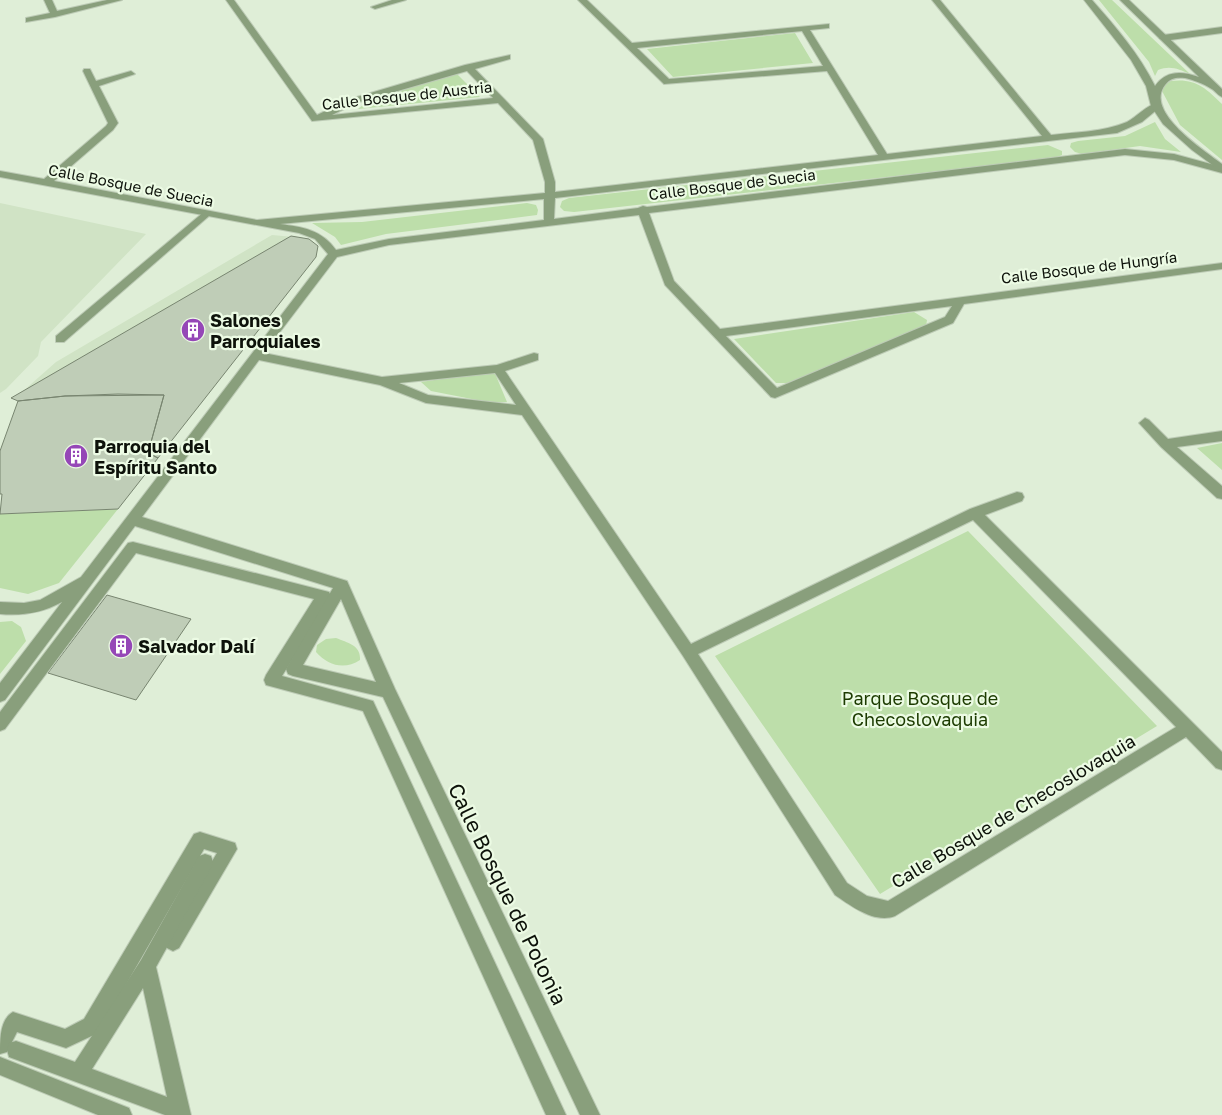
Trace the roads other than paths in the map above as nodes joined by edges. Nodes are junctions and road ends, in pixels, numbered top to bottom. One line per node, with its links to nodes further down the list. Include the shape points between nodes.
1 (48, 0): 10 (street)
2 (118, 0): 10 (street)
3 (230, 0): 26 (street, Calle Bosque de Austria)
4 (402, 0): 9 (street)
5 (582, 0): 16 (street)
6 (936, 0): 27 (street)
7 (1088, 0): 25 (street, via 1134,58)
8 (1124, 0): 15 (street)
9 (375, 7)
10 (55, 15): 11 (street)
11 (29, 20)
12 (826, 26): 13 (street)
13 (804, 29): 16 (street); 19 (street)
14 (1222, 30): 15 (street)
15 (1163, 38): 23 (street)
16 (632, 46): 19 (street, via 667,82)
17 (507, 57): 18 (street, Calle Bosque de Austria)
18 (468, 67): 24 (street, Calle Bosque de Austria); 26 (street, Calle Bosque de Austria, via 353,101)
19 (829, 68): 28 (street)
20 (87, 71): 22 (street)
21 (131, 74): 22 (street)
22 (95, 84): 31 (street, via 113,120 112,125)
23 (1220, 92): 25 (street, via 1194,78 1172,76 1162,79 1157,86)
24 (502, 100): 26 (street, Calle Bosque de Austria); 32 (street, Calle Bosque de Austria, via 538,139 548,169)
25 (1155, 102): 27 (street, Calle Bosque de Suecia, via 1139,120 1117,130); 29 (street, via 1180,137)
26 (315, 119)
27 (1049, 139): 28 (street, Calle Bosque de Suecia)
28 (885, 158): 32 (street, Calle Bosque de Suecia)
29 (1222, 170): 33 (street, Calle Bosque de Suecia, via 1174,156 1125,152)
30 (0, 174): 31 (street, Calle Bosque de Suecia)
31 (46, 183): 34 (street, Calle Bosque de Suecia)
32 (549, 196): 35 (street, Calle Bosque de Austria); 36 (street, Calle Bosque de Suecia)
33 (643, 209): 35 (street, Calle Bosque de Suecia); 40 (street, via 669,282)
34 (205, 214): 36 (street, Calle Bosque de Suecia); 41 (street)
35 (549, 222): 37 (street, Calle Bosque de Suecia, via 390,242)
36 (257, 223): 37 (street, Calle Bosque de Suecia, via 273,228 306,230 327,243)
37 (333, 254): 42 (street)
38 (1222, 266): 39 (street, Calle Bosque de Hungría)
39 (960, 300): 40 (street, Calle Bosque de Hungría); 40 (street, via 949,320 775,394)
40 (717, 333)
41 (60, 339)
42 (257, 356): 45 (street); 53 (street)
43 (534, 357): 44 (street)
44 (498, 369): 45 (street); 46 (street, Calle Bosque de Checoslovaquia)
45 (382, 381): 46 (street, via 426,399)
46 (526, 411): 57 (street, Calle Bosque de Checoslovaquia)
47 (1145, 423): 49 (street)
48 (1222, 436): 49 (street)
49 (1165, 444): 50 (street)
50 (1222, 494)
51 (1018, 498): 52 (street)
52 (975, 513): 57 (street); 61 (street)
53 (133, 520): 54 (street); 55 (street)
54 (91, 576): 56 (street, via 37,608); 59 (street)
55 (342, 586): 58 (street, Calle Bosque de Polonia); 58 (street, via 293,669)
56 (0, 608)
57 (688, 652): 61 (street, Calle Bosque de Checoslovaquia, via 841,889 863,904 889,910)
58 (388, 691): 72 (street, Calle Bosque de Polonia)
59 (0, 695)
60 (0, 724): 71 (street, via 133,547 324,596 271,680 368,706)
61 (1188, 728): 62 (street)
62 (1222, 764)
63 (205, 862): 65 (street)
64 (173, 942): 66 (street, via 229,849 200,840 90,1026 66,1039 13,1021)
65 (147, 966): 68 (street); 69 (street)
66 (8, 1048): 68 (street)
67 (0, 1066): 70 (street)
68 (78, 1074): 69 (street)
69 (181, 1113)
70 (122, 1115)
71 (556, 1115)
72 (590, 1115)

